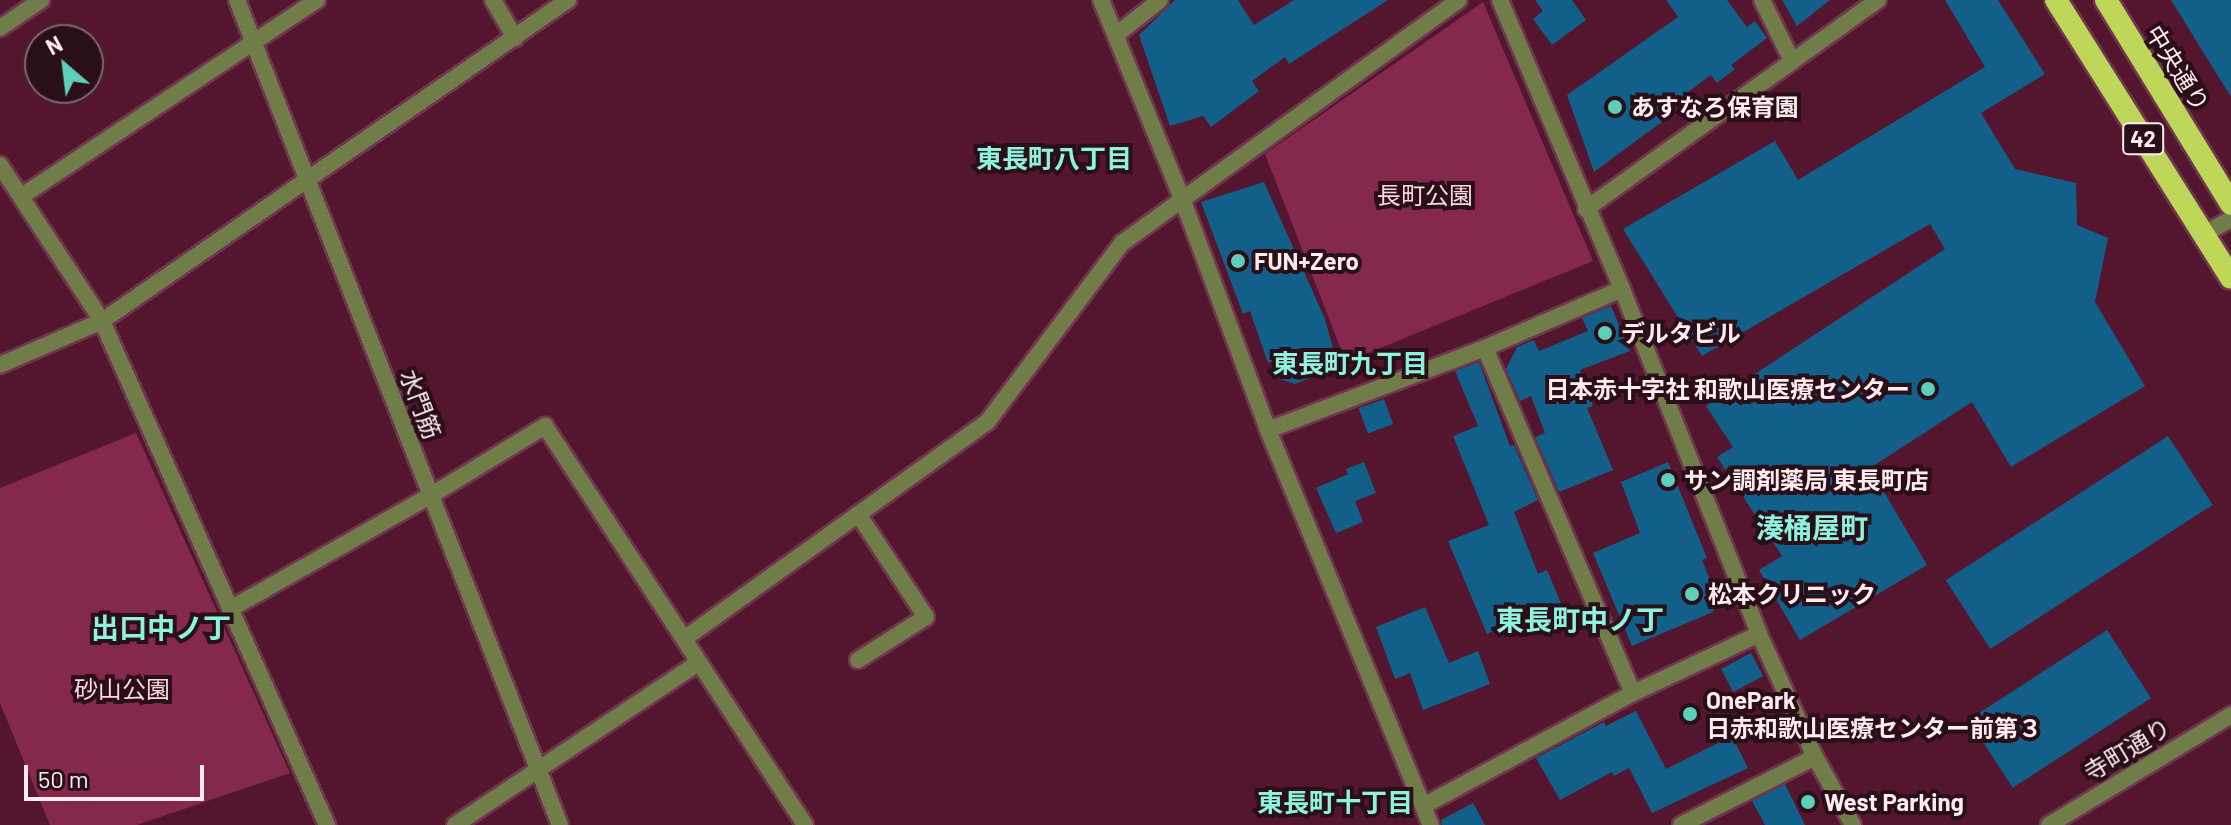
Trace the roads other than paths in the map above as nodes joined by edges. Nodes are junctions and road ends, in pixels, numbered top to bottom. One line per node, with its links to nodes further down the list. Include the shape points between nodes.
1 (41, 0): 14 (street)
2 (237, 0): 17 (street, 水門筋)
3 (317, 0): 17 (street)
4 (493, 0): 16 (street)
5 (568, 0): 16 (street)
6 (1101, 0): 15 (street)
7 (1160, 0): 15 (street)
8 (1459, 0): 22 (street)
9 (1500, 0): 24 (street)
10 (1762, 0): 18 (street)
11 (1878, 0): 18 (street)
12 (2056, 0): 26 (highway, 42)
13 (2106, 0): 23 (highway, 中央通り / 42)
14 (0, 28)
15 (1116, 35): 22 (street)
16 (515, 38): 20 (street)
17 (253, 41): 20 (street, 水門筋); 21 (street)
18 (1792, 61): 24 (street)
19 (0, 165): 21 (street)
20 (308, 178): 29 (street); 33 (street, 水門筋)
21 (22, 196): 29 (street)
22 (1183, 201): 32 (street); 34 (street, via 1122,243 988,421)
23 (2231, 204)
24 (1586, 209): 28 (street)
25 (2231, 219): 26 (street)
26 (2204, 234): 27 (highway, 42)
27 (2231, 278)
28 (1622, 289): 30 (street); 36 (street)
29 (102, 321): 31 (street); 35 (street)
30 (1485, 348): 32 (street); 40 (street)
31 (0, 365)
32 (1268, 430): 44 (street)
33 (430, 496): 35 (street); 37 (street, via 545,426); 43 (street, 水門筋)
34 (858, 514): 37 (street); 38 (street, via 926,617)
35 (230, 609): 45 (street)
36 (1759, 634): 40 (street); 42 (street)
37 (684, 639): 39 (street)
38 (858, 660)
39 (698, 663): 43 (street); 48 (street)
40 (1633, 693): 44 (street)
41 (2231, 715): 52 (street, 寺町通り)
42 (1815, 757): 50 (street); 51 (street)
43 (539, 770): 46 (street); 47 (street, 水門筋)
44 (1425, 805): 49 (street)
45 (327, 825)
46 (455, 825)
47 (560, 825)
48 (805, 825)
49 (1431, 825)
50 (1681, 825)
51 (1853, 825)
52 (2049, 825)

